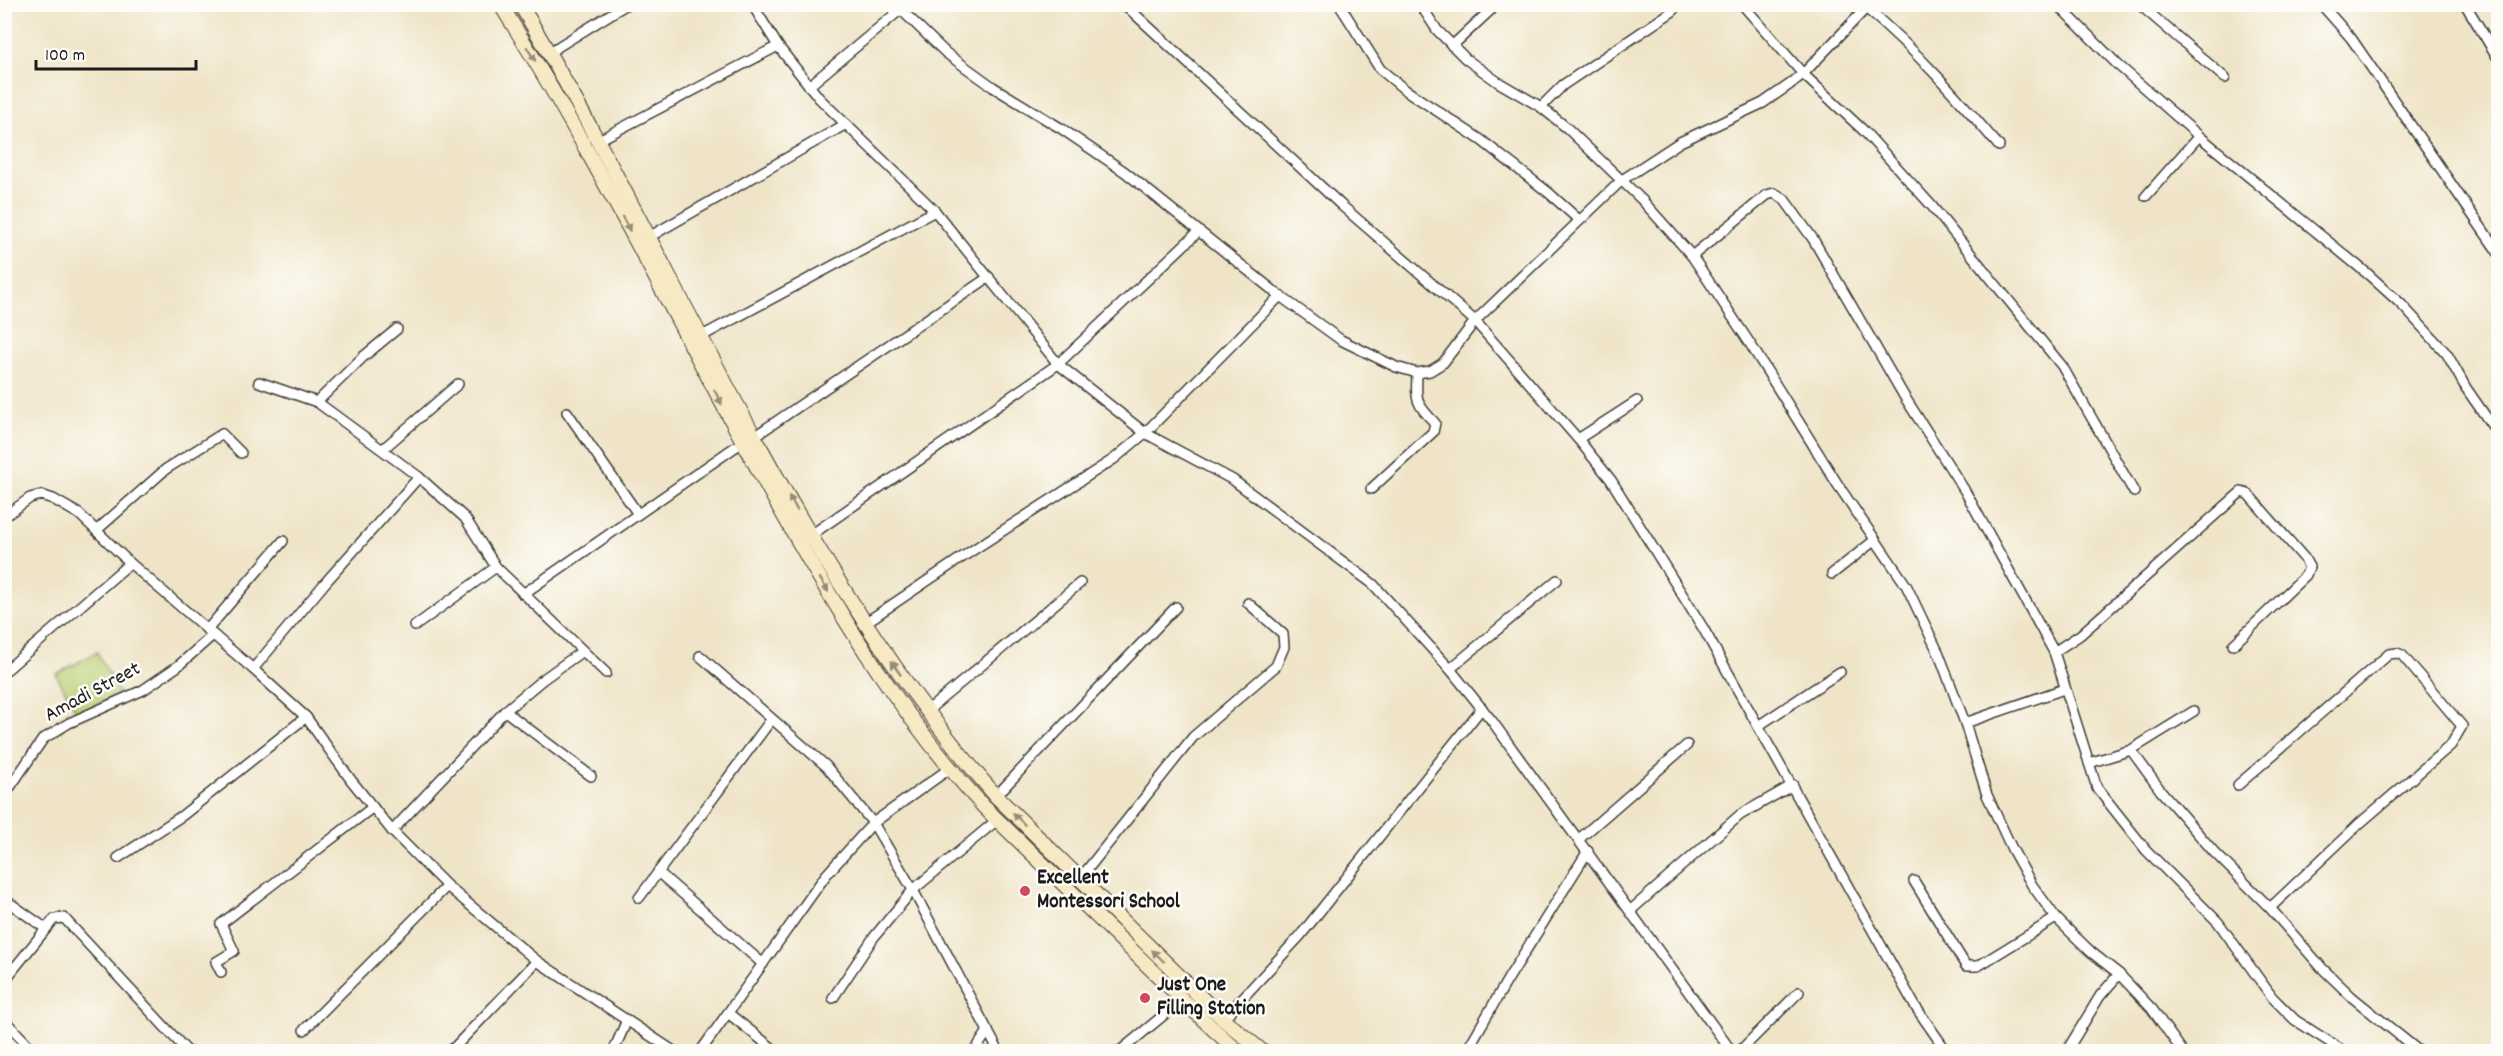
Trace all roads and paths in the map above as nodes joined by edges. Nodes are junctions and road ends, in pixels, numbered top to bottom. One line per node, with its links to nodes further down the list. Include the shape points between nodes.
1 (500, 4): 53 (main road, one-way to 53, via 569,116)
2 (520, 4): 19 (main road)
3 (627, 4): 19 (street)
4 (752, 4): 17 (street)
5 (1124, 4): 39 (street, via 1341,205)
6 (1339, 4): 32 (street, via 1380,69 1481,140)
7 (1420, 4): 18 (street)
8 (1497, 4): 18 (street)
9 (1742, 4): 21 (street)
10 (2057, 4): 26 (street, via 2118,65)
11 (2139, 4): 22 (street)
12 (2321, 4): 35 (street, via 2351,38)
13 (2465, 4): 20 (street)
14 (898, 7): 23 (street); 33 (street, via 946,53 1125,172)
15 (1868, 7): 21 (street); 28 (street, via 1940,77)
16 (1673, 11): 24 (street, via 1563,85)
17 (778, 46): 23 (street); 27 (street)
18 (1452, 46): 24 (street, via 1498,82)
19 (548, 53): 27 (main road)
20 (2499, 58)
21 (1803, 74): 29 (street, via 1763,103 1680,142); 58 (street, via 1864,131 1923,197 2062,366)
22 (2225, 78)
23 (809, 86): 25 (street)
24 (1541, 107): 29 (street)
25 (846, 124): 31 (street); 34 (street)
26 (2199, 136): 30 (street); 50 (street, via 2401,304 2447,354)
27 (597, 141): 34 (main road)
28 (1999, 146)
29 (1622, 180): 32 (street); 36 (street)
30 (2146, 196)
31 (935, 211): 37 (street); 41 (street)
32 (1579, 220): 39 (street)
33 (1199, 231): 38 (street); 42 (street)
34 (649, 237): 41 (main road)
35 (2499, 252)
36 (1692, 256): 63 (street); 78 (street, via 1767,195 1774,193 1784,198 1813,239 1904,396 1965,491)
37 (988, 277): 42 (street); 51 (street)
38 (1280, 296): 43 (street, via 1341,340); 49 (street)
39 (1475, 321): 43 (street, via 1443,363); 52 (street)
40 (397, 329): 47 (street)
41 (702, 336): 51 (main road)
42 (1058, 364): 49 (street); 62 (street)
43 (1417, 373): 57 (street, via 1416,398 1435,423 1433,432)
44 (259, 382): 47 (street)
45 (458, 384): 54 (street)
46 (1637, 401): 52 (street)
47 (317, 402): 54 (street)
48 (567, 412): 59 (street)
49 (1145, 434): 73 (street, via 1114,459); 81 (street, via 1233,480 1372,584)
50 (2499, 434)
51 (755, 436): 62 (main road, one-way to 51)
52 (1578, 439): 93 (street, via 1617,490 1703,628)
53 (741, 443): 59 (street); 97 (main road, one-way to 97, via 854,635)
54 (383, 449): 56 (street)
55 (241, 453): 61 (street, via 222,434 166,469)
56 (419, 477): 66 (street, via 465,518); 80 (street)
57 (1371, 489)
58 (2134, 492)
59 (638, 514): 70 (street)
60 (4, 517): 61 (street, via 30,498 41,495 79,514)
61 (97, 530): 65 (street)
62 (811, 535): 73 (main road)
63 (1875, 540): 67 (street); 92 (street, via 1911,596 1939,654)
64 (283, 541): 75 (street, Amadi Street)
65 (130, 563): 75 (street); 82 (street)
66 (496, 567): 70 (street); 74 (street)
67 (1832, 574)
68 (1557, 580): 81 (street)
69 (1080, 583): 88 (street)
70 (523, 594): 77 (street)
71 (1248, 603): 111 (street, via 1283,634 1284,647 1276,666 1193,737)
72 (1176, 607): 102 (street)
73 (865, 623): 88 (main road, one-way to 73)
74 (415, 626)
75 (210, 633): 80 (street); 101 (street, Amadi Street, via 178,666 142,690 69,723 44,740)
76 (2234, 645): 78 (street, via 2306,575 2309,567 2248,494 2241,492 2080,635)
77 (581, 652): 84 (street); 87 (street)
78 (2054, 652): 85 (street)
79 (700, 656): 91 (street)
80 (253, 669): 90 (street)
81 (1449, 669): 86 (street)
82 (4, 672)
83 (1840, 672): 93 (street)
84 (606, 674)
85 (2064, 689): 92 (street); 96 (street)
86 (1482, 708): 107 (street); 130 (street, via 1300,936)
87 (505, 711): 98 (street); 106 (street)
88 (927, 711): 102 (main road)
89 (2194, 711): 95 (street)
90 (306, 717): 103 (street); 109 (street, via 183,815)
91 (771, 720): 105 (street, via 826,766); 110 (street)
92 (1965, 723): 119 (street, via 1999,822 2032,885)
93 (1758, 726): 99 (street)
94 (1687, 745): 107 (street)
95 (2131, 750): 96 (street); 117 (street, via 2176,809)
96 (2089, 763): 153 (street, via 2097,788 2116,814 2218,922 2272,997 2295,1020)
97 (949, 769): 104 (main road); 105 (street)
98 (591, 776)
99 (1792, 785): 118 (street, via 1740,815); 150 (street, via 1915,1006)
100 (2238, 785): 117 (street, via 2389,654 2402,656 2462,726 2451,745)
101 (4, 796)
102 (996, 796): 111 (main road, one-way to 102)
103 (373, 807): 106 (street); 123 (street, via 221,924 234,951 216,962)
104 (997, 820): 114 (street); 128 (main road)
105 (873, 823): 114 (street); 122 (street, via 826,875)
106 (392, 831): 113 (street)
107 (1579, 838): 108 (street)
108 (1588, 851): 118 (street); 147 (street)
109 (118, 858)
110 (658, 873): 115 (street); 122 (street)
111 (1079, 880): 130 (main road, one-way to 111)
112 (1914, 881): 119 (street, via 1966,966 1978,966)
113 (447, 886): 121 (street); 133 (street)
114 (913, 890): 127 (street, via 874,937); 134 (street)
115 (639, 898)
116 (4, 899): 120 (street)
117 (2270, 908): 154 (street, via 2352,997)
118 (1631, 910): 148 (street)
119 (2056, 918): 124 (street)
120 (45, 928): 125 (street); 136 (street, via 54,919 64,918)
121 (537, 961): 132 (street); 137 (street)
122 (763, 964): 129 (street)
123 (221, 972)
124 (2119, 974): 151 (street, via 2100,996); 152 (street, via 2152,1009)
125 (4, 981)
126 (1799, 992): 149 (street)
127 (833, 998)
128 (1182, 1000): 144 (street); 145 (main road)
129 (728, 1013): 140 (street); 141 (street)
130 (1223, 1019): 146 (main road)
131 (4, 1020): 135 (street)
132 (627, 1020): 138 (street); 139 (street)
133 (304, 1030)
134 (988, 1031): 142 (street); 143 (street)
135 (29, 1049)
136 (188, 1052)
137 (450, 1052)
138 (613, 1052)
139 (675, 1052)
140 (700, 1052)
141 (777, 1052)
142 (974, 1052)
143 (999, 1052)
144 (1119, 1052)
145 (1239, 1052)
146 (1263, 1052)
147 (1466, 1052)
148 (1732, 1052)
149 (1738, 1052)
150 (1947, 1052)
151 (2067, 1052)
152 (2183, 1052)
153 (2345, 1052)
154 (2420, 1052)

